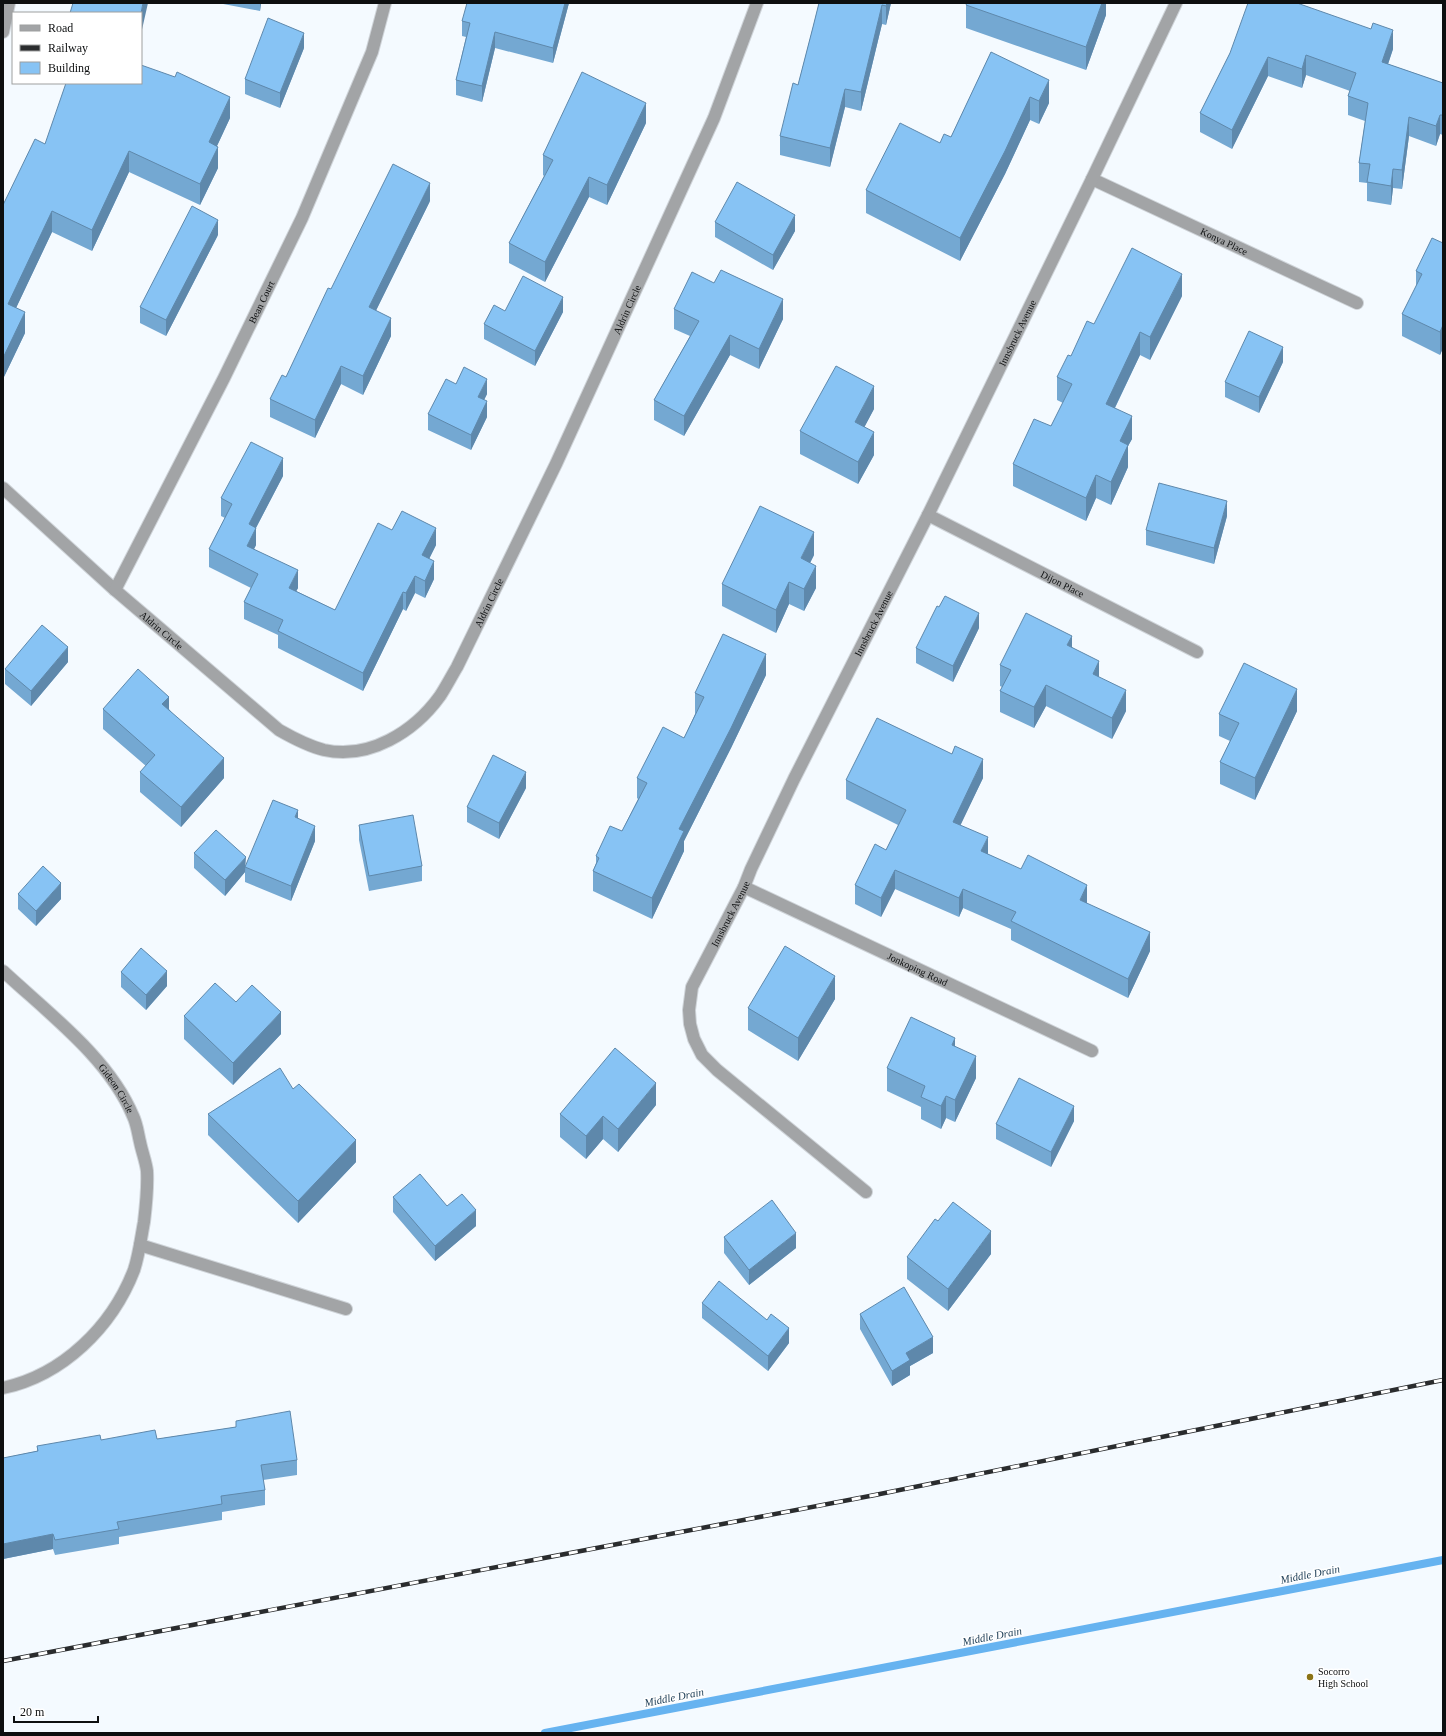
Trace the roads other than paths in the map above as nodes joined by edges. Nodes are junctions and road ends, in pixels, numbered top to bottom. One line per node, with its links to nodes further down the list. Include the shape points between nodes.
1 (9, 3): 5 (street)
2 (385, 3): 10 (street, Bean Court, via 369,59 302,218 224,378)
3 (757, 3): 10 (street, Aldrin Circle, via 714,118 556,464 457,667 429,709 409,727 383,744 366,750 324,750 303,743 279,730 256,712)
4 (1176, 3): 6 (street, Innsbruck Avenue)
5 (3, 32)
6 (1092, 179): 7 (street, Konya Place); 9 (street, Innsbruck Avenue)
7 (1357, 303)
8 (3, 488): 10 (street, Aldrin Circle)
9 (928, 516): 11 (street, Dijon Place); 12 (street, Innsbruck Avenue, via 794,779)
10 (115, 590)
11 (1197, 652)
12 (744, 887): 14 (street, Jonkoping Road); 15 (street, Innsbruck Avenue, via 692,987 690,1024 694,1039 702,1055 717,1070)
13 (3, 971): 16 (street, Gideon Circle, via 86,1048 110,1076 134,1116 147,1170 147,1199)
14 (1092, 1051)
15 (866, 1192)
16 (140, 1245): 17 (street); 18 (street, Gideon Circle, via 134,1270 116,1306 96,1332 58,1366 17,1385)
17 (346, 1310)
18 (3, 1388)

